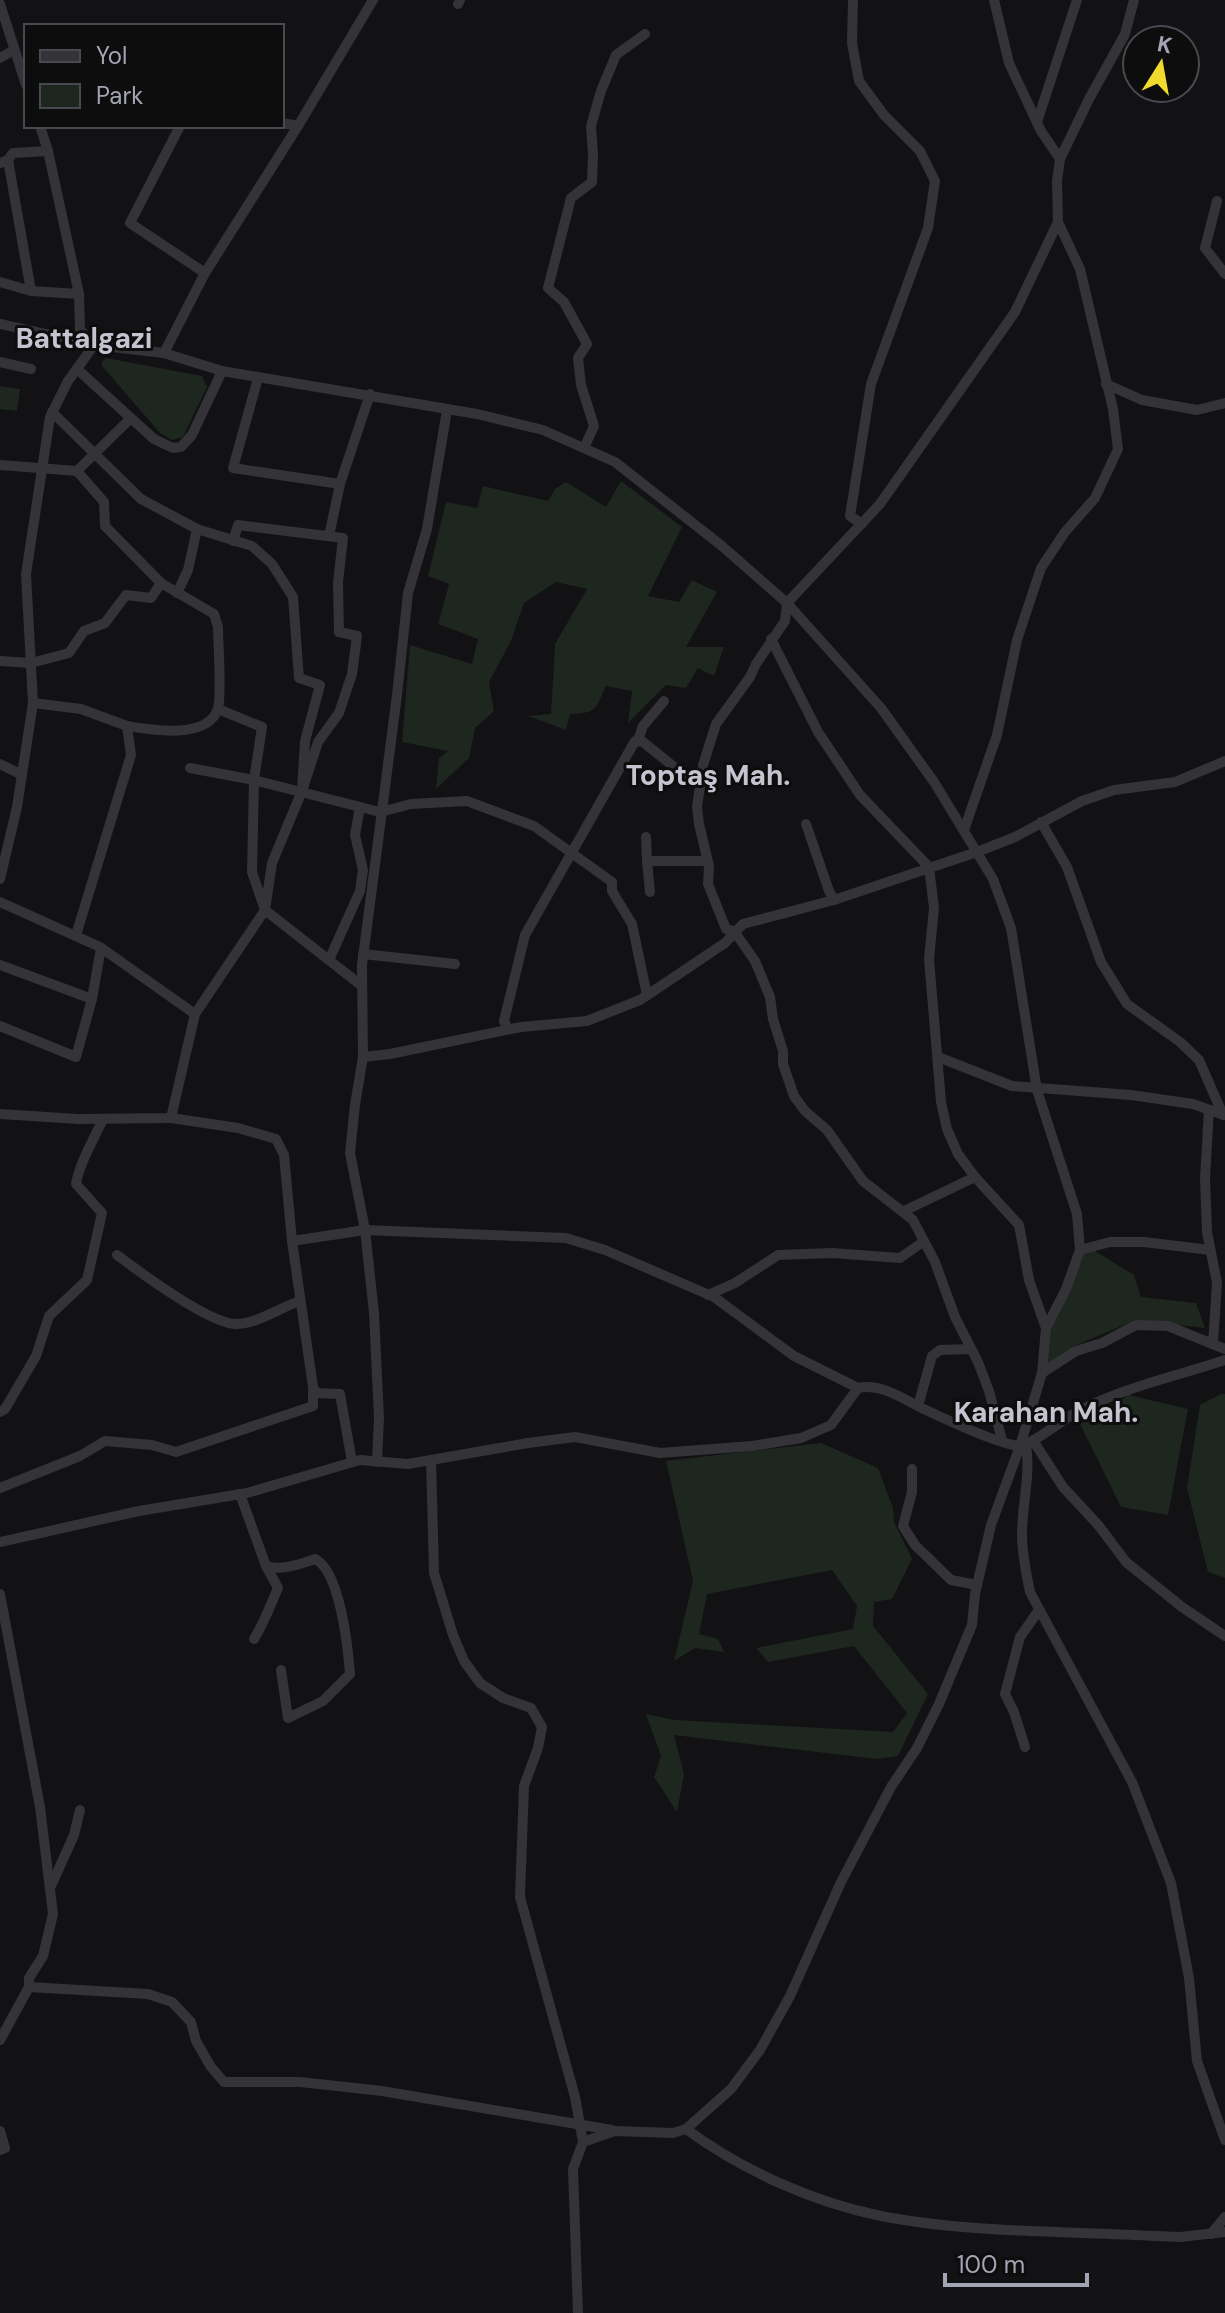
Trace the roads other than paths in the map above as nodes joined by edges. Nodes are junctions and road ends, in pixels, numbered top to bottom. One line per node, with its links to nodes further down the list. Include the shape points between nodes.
1 (373, 0): 13 (street)
2 (853, 0): 46 (street, via 852,43 859,81 920,151 935,181 928,228 871,384 850,516)
3 (994, 0): 11 (street, via 1009,63)
4 (1077, 0): 11 (street)
5 (1132, 0): 17 (street, via 1125,34)
6 (0, 4): 8 (street)
7 (645, 34): 40 (street, via 616,55 601,91 591,126 592,182 571,198 548,288 564,302 587,344 578,358 594,426)
8 (14, 50): 9 (street); 10 (street)
9 (0, 58)
10 (24, 79)
11 (1037, 122): 17 (street)
12 (284, 123): 13 (street)
13 (298, 126): 21 (street)
14 (41, 128): 16 (street)
15 (179, 128): 21 (street, via 130,223)
16 (48, 151): 18 (street, via 13,153); 25 (street)
17 (1060, 159): 20 (street)
18 (4, 162): 24 (street)
19 (1217, 201): 22 (street, via 1205,248)
20 (1058, 222): 34 (street, via 1080,269); 46 (street, via 1015,312)
21 (205, 273): 28 (street)
22 (1225, 274)
23 (0, 282): 24 (street)
24 (31, 291): 25 (street)
25 (79, 294): 27 (street, via 80,330)
26 (0, 324): 27 (street)
27 (94, 345): 28 (street); 31 (street)
28 (164, 353): 32 (street)
29 (0, 362): 30 (street)
30 (31, 369)
31 (77, 369): 38 (street); 39 (street)
32 (222, 371): 33 (street); 39 (street, via 181,447 163,445)
33 (258, 378): 35 (street); 45 (street, via 233,468)
34 (1106, 384): 36 (street, via 1142,400 1197,410); 72 (street, via 1118,449 1095,498 1041,568 1017,640 997,735)
35 (370, 394): 37 (street); 45 (street)
36 (1225, 403)
37 (447, 410): 40 (street, via 543,430); 69 (street, via 427,529 408,593)
38 (52, 412): 41 (street); 43 (street)
39 (131, 418): 41 (street)
40 (584, 448): 52 (street, via 615,462)
41 (94, 453): 44 (street); 47 (street, via 141,499)
42 (0, 465): 43 (street)
43 (42, 467): 44 (street); 55 (street, via 26,574)
44 (77, 471): 50 (street, via 104,502 105,526)
45 (340, 484): 48 (street)
46 (862, 524): 52 (street)
47 (197, 529): 49 (street); 51 (street)
48 (329, 536): 49 (street, via 238,525); 67 (street, via 343,538 339,632 357,636 339,713 318,742)
49 (233, 541): 67 (street, via 252,546 272,564 293,597 299,678 320,685 305,741)
50 (161, 583): 51 (street); 55 (street, via 151,598 126,595 105,623 89,627 69,653)
51 (177, 593): 58 (street, via 214,614)
52 (787, 603): 53 (street, via 785,621); 72 (street, via 881,708)
53 (771, 639): 66 (street, via 716,724); 79 (street, via 818,732 860,795)
54 (0, 661): 55 (street)
55 (31, 663): 57 (street)
56 (664, 701): 60 (street)
57 (33, 703): 59 (street, via 81,709); 64 (street)
58 (218, 709): 59 (street, via 209,722 181,731); 65 (street, via 262,727)
59 (127, 726): 86 (street, via 131,755)
60 (638, 740): 66 (street, via 683,774); 76 (street)
61 (1225, 761): 70 (street, via 1175,782 1114,790)
62 (0, 764): 64 (street)
63 (190, 768): 65 (street)
64 (22, 775): 74 (street)
65 (254, 780): 67 (street); 84 (street, via 252,872)
66 (701, 780): 78 (street, via 697,807)
67 (302, 791): 68 (street); 84 (street, via 272,863)
68 (360, 807): 69 (street); 89 (street, via 355,835 363,870 360,891)
69 (380, 812): 76 (street, via 411,804 467,801 534,826); 88 (street)
70 (1041, 822): 75 (street); 103 (street, via 1067,867 1101,962 1127,1004 1199,1060)
71 (806, 824): 82 (street)
72 (964, 830): 75 (street)
73 (646, 837): 77 (street)
74 (4, 840): 80 (street)
75 (977, 852): 79 (street); 100 (street, via 1011,928)
76 (572, 853): 93 (street, via 612,882 632,924); 97 (street, via 525,935 504,1021)
77 (647, 861): 78 (street); 81 (street)
78 (707, 861): 85 (street, via 712,900 726,929)
79 (929, 867): 82 (street); 99 (street, via 934,908 929,959)
80 (0, 879)
81 (650, 892)
82 (834, 900): 85 (street, via 743,924)
83 (0, 902): 86 (street)
84 (265, 910): 89 (street); 95 (street)
85 (734, 931): 93 (street, via 725,943); 107 (street, via 755,961 770,997 794,1096 827,1130 863,1181)
86 (76, 935): 87 (street)
87 (101, 948): 94 (street); 95 (street)
88 (363, 954): 90 (street); 92 (street)
89 (329, 960): 92 (street)
90 (455, 964)
91 (0, 965): 94 (street)
92 (362, 986): 98 (street)
93 (647, 995): 97 (street, via 587,1021)
94 (92, 999): 96 (street, via 76,1057)
95 (195, 1014): 104 (street)
96 (0, 1026)
97 (508, 1029): 98 (street)
98 (363, 1057): 108 (street, via 350,1153)
99 (938, 1057): 100 (street, via 1012,1086); 106 (street, via 947,1129)
100 (1037, 1090): 101 (street, via 1131,1095); 111 (street, via 1077,1214)
101 (1209, 1110): 103 (street); 112 (street, via 1205,1178)
102 (0, 1114): 105 (street)
103 (1224, 1115)
104 (171, 1118): 105 (street); 109 (street, via 276,1139 284,1155)
105 (103, 1119): 125 (street, via 76,1184 102,1213 87,1280 49,1316 36,1356)
106 (975, 1177): 107 (street); 116 (street, via 1019,1225 1029,1280)
107 (904, 1211): 110 (street)
108 (365, 1230): 109 (street); 114 (street, via 566,1238); 130 (street, via 374,1313)
109 (292, 1241): 115 (street)
110 (923, 1242): 114 (street, via 900,1258 778,1255); 118 (street)
111 (1080, 1250): 112 (street, via 1110,1242); 116 (street)
112 (1210, 1250): 117 (street, via 1217,1283)
113 (117, 1255): 115 (street, via 176,1297 234,1324 255,1321)
114 (708, 1295): 123 (street, via 794,1356)
115 (300, 1301): 122 (street)
116 (1046, 1328): 121 (street)
117 (1213, 1344): 119 (street); 121 (street, via 1168,1326 1136,1325 1076,1351)
118 (971, 1349): 124 (street, via 940,1350 932,1356); 126 (street)
119 (1225, 1349)
120 (1225, 1360): 127 (street, via 1100,1399)
121 (1042, 1373): 127 (street)
122 (313, 1387): 129 (street, via 316,1393 340,1394); 132 (street, via 313,1406 308,1410 176,1452 105,1441)
123 (858, 1388): 124 (street, via 870,1386); 128 (street, via 831,1425 801,1438 660,1453 575,1437)
124 (918, 1406): 126 (street)
125 (0, 1412)
126 (1002, 1440): 127 (street)
127 (1027, 1444): 136 (street, via 991,1525); 138 (street, via 1023,1551); 139 (street, via 1126,1562)
128 (431, 1460): 130 (street); 147 (street, via 434,1573 453,1635 480,1683 531,1708 542,1727 524,1786 520,1897)
129 (352, 1462): 130 (street); 133 (street)
130 (377, 1462)
131 (912, 1469): 136 (street, via 903,1526 951,1580)
132 (0, 1488)
133 (240, 1494): 134 (street); 135 (street)
134 (0, 1542)
135 (266, 1566): 140 (street, via 278,1588); 141 (street, via 315,1559 323,1563 336,1591 350,1674 323,1701 288,1718)
136 (977, 1585): 148 (street, via 972,1625 957,1665 841,1882 790,1996 731,2089)
137 (0, 1594): 144 (street)
138 (1039, 1610): 142 (street, via 1020,1637 1005,1694); 151 (street, via 1132,1782 1171,1883 1189,1978 1197,2061)
139 (1225, 1636)
140 (254, 1639)
141 (281, 1670)
142 (1025, 1747)
143 (80, 1810): 144 (street)
144 (50, 1888): 145 (street, via 53,1914)
145 (29, 1987): 146 (street); 147 (street, via 148,1994 172,2002 191,2022 196,2041 224,2082 300,2082 382,2091)
146 (0, 2040)
147 (579, 2125): 150 (street); 152 (street)
148 (686, 2129): 150 (street); 156 (street, via 798,2190 880,2215 1033,2230)
149 (0, 2131): 153 (street, via 5,2148)
150 (615, 2131): 152 (street)
151 (1225, 2140)
152 (583, 2142): 157 (street, via 573,2169)
153 (0, 2150)
154 (1225, 2217): 156 (street)
155 (1225, 2232): 156 (street)
156 (1211, 2234)
157 (578, 2313)

